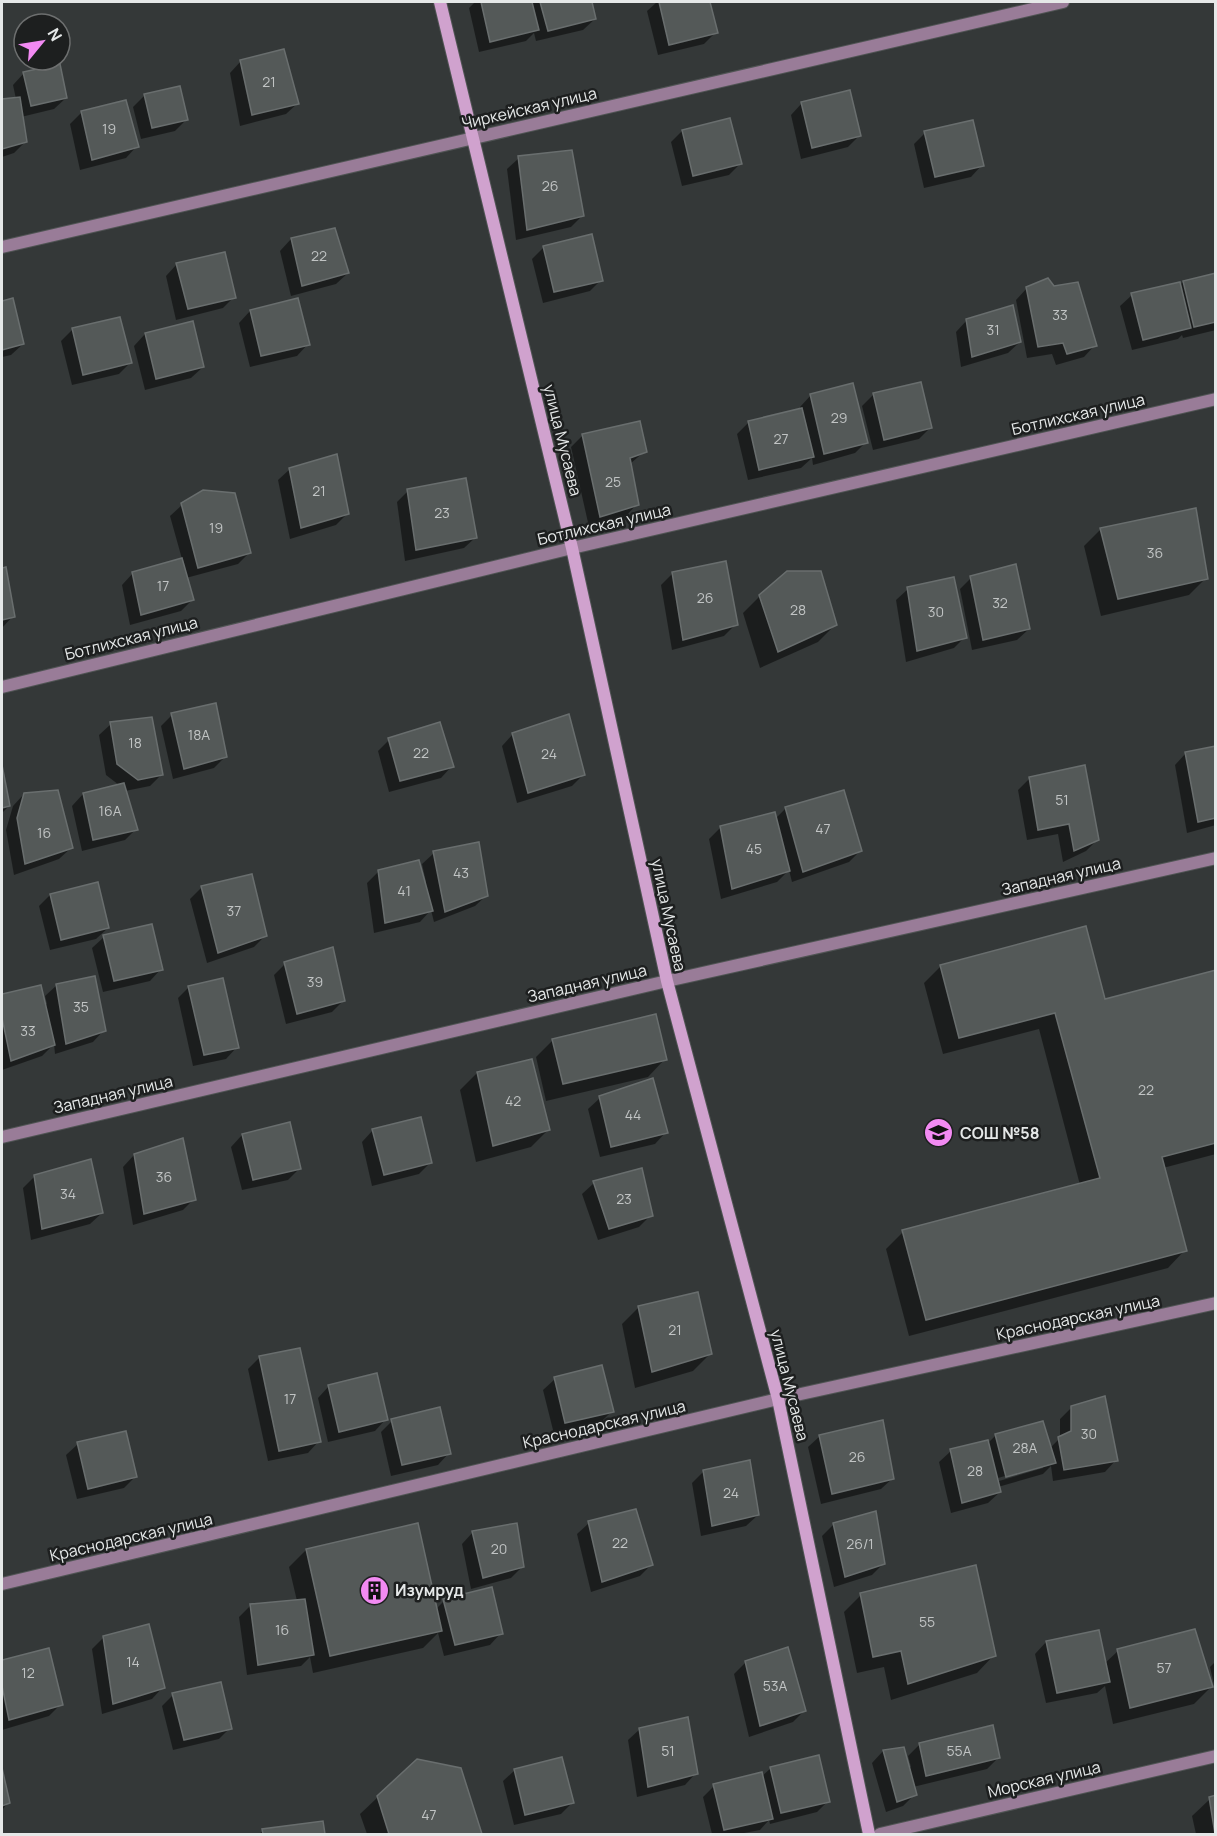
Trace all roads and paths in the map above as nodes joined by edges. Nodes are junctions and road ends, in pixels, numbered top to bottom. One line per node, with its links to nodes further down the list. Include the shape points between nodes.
1 (440, 2): 3 (street, улица Мусаева)
2 (1063, 2): 3 (street, Чиркейская улица)
3 (473, 138): 4 (street, Чиркейская улица); 6 (street, улица Мусаева)
4 (2, 247)
5 (1215, 399): 6 (street, Ботлихская улица)
6 (572, 548): 7 (street, Ботлихская улица); 9 (street, улица Мусаева)
7 (2, 687)
8 (1215, 858): 9 (street, Западная улица)
9 (667, 981): 10 (street, Западная улица); 12 (street, улица Мусаева)
10 (2, 1137)
11 (1215, 1303): 12 (street, Краснодарская улица)
12 (778, 1400): 13 (street, Краснодарская улица); 15 (street, улица Мусаева)
13 (2, 1584)
14 (1215, 1756): 16 (street, Морская улица)
15 (869, 1834)
16 (880, 1834)

